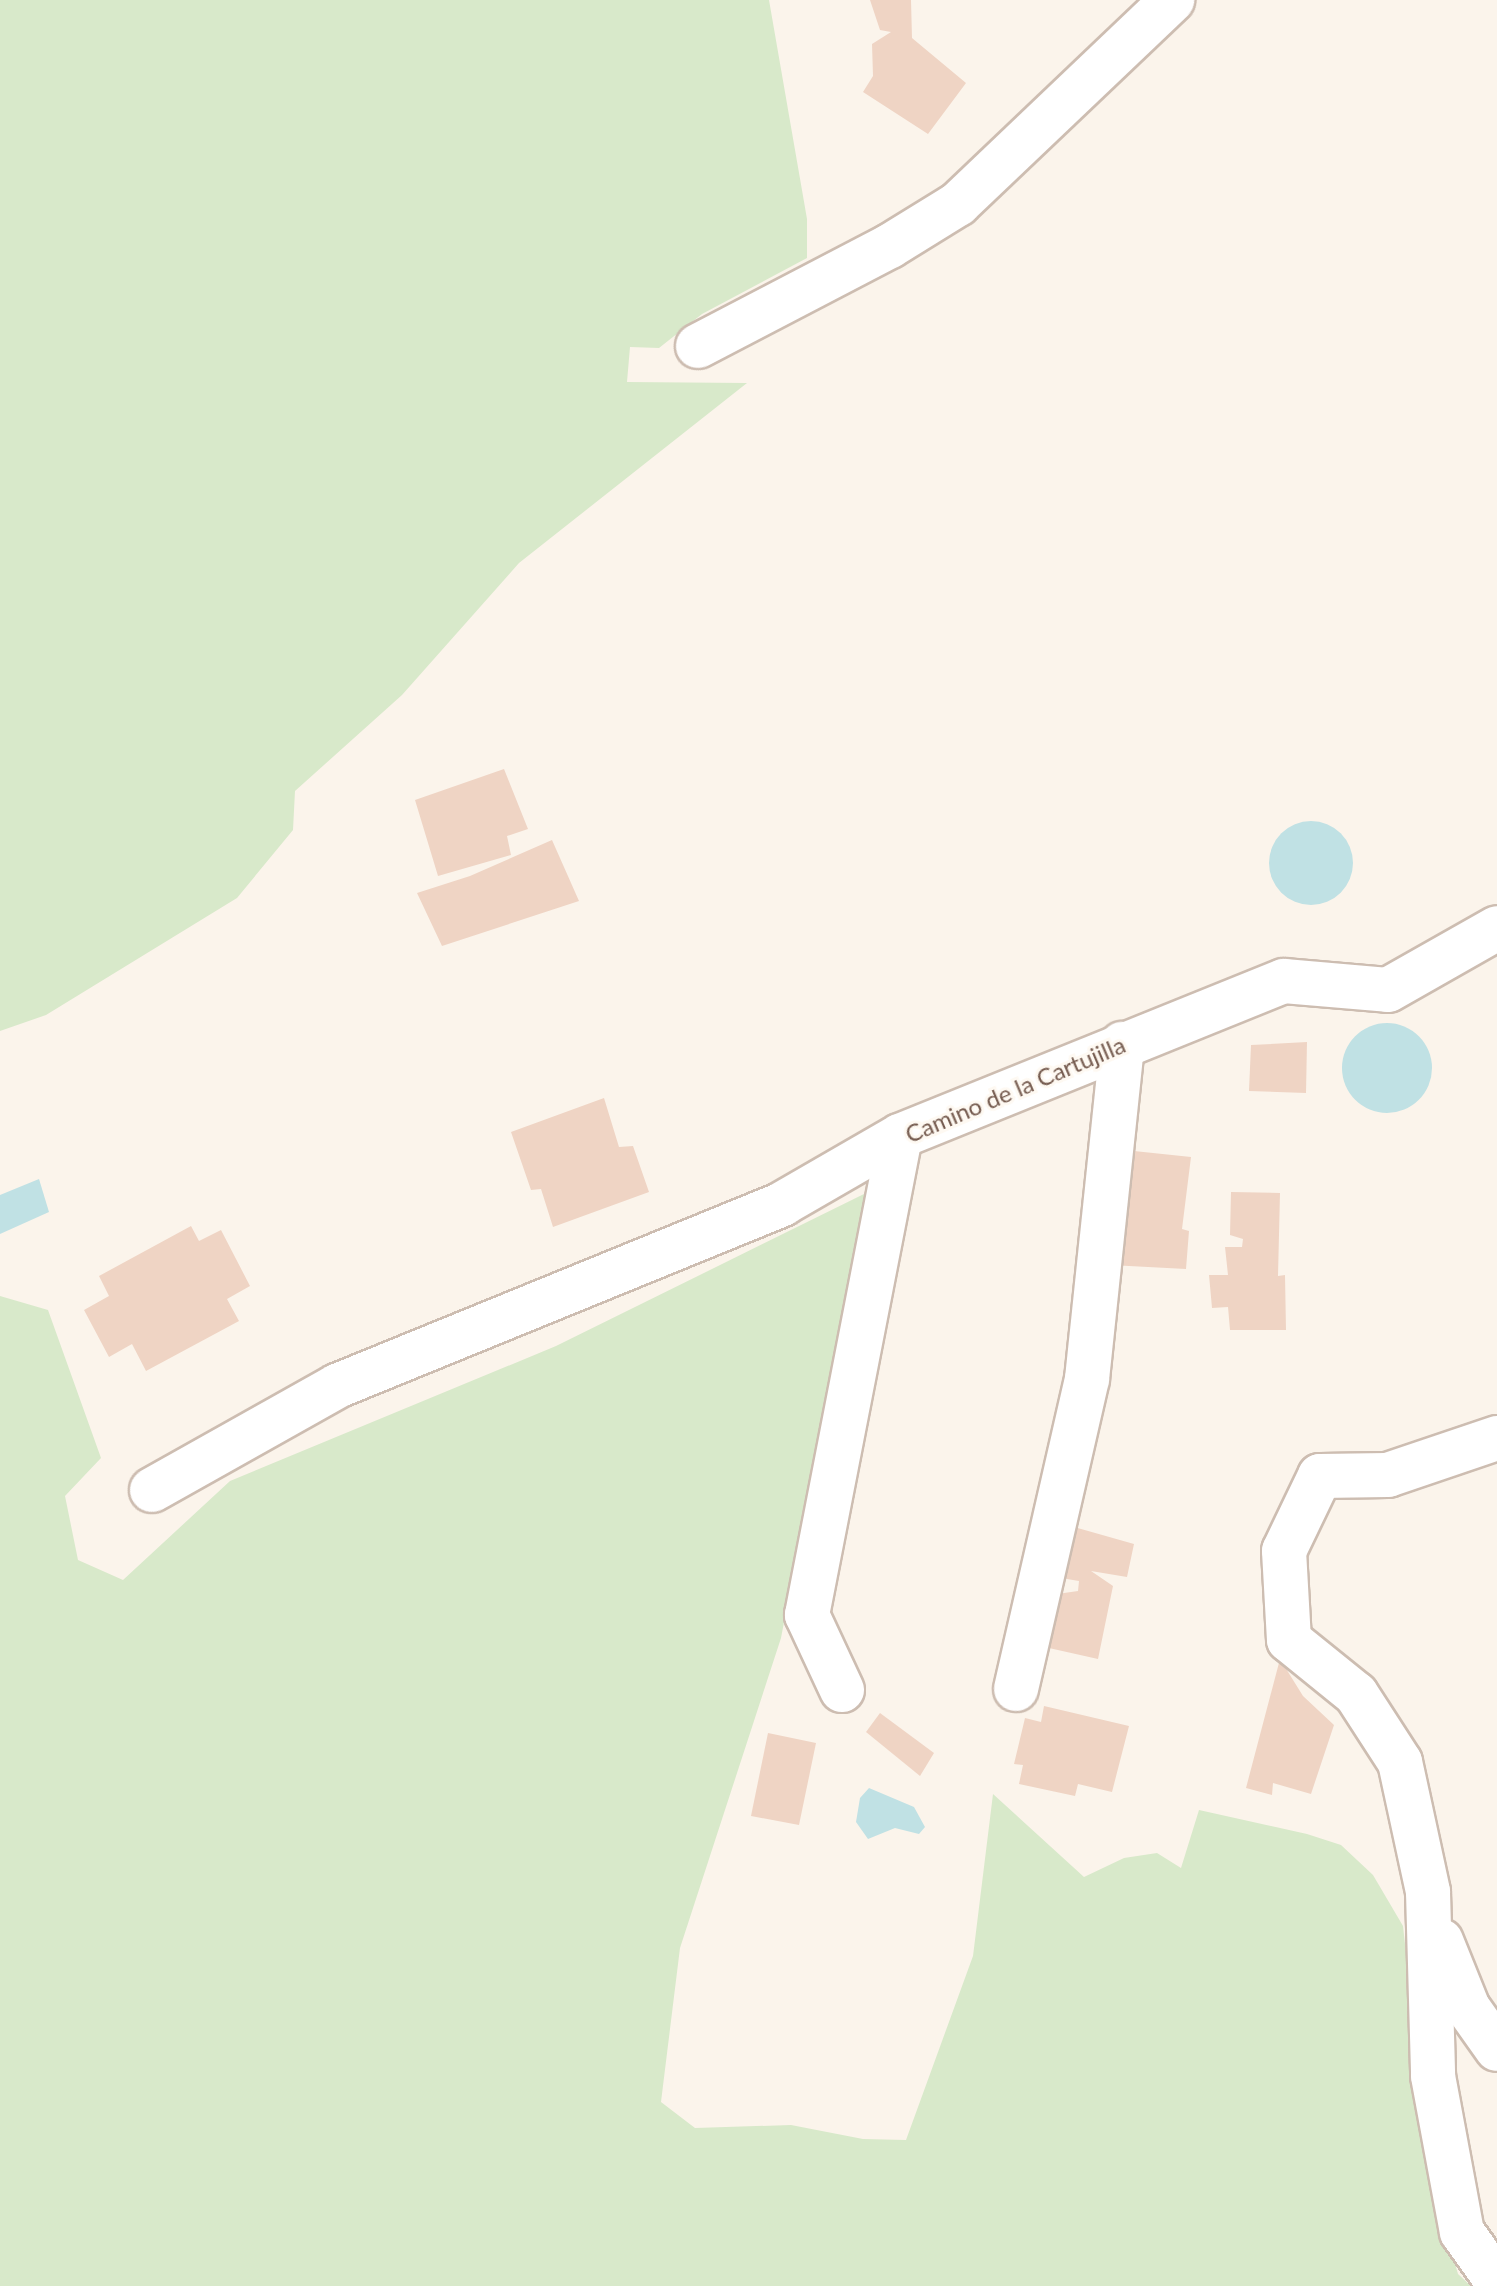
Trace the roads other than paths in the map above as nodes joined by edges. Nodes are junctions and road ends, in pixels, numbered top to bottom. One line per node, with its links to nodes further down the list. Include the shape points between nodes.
1 (1172, 0): 2 (street, via 958,204 890,246)
2 (698, 346)
3 (1497, 928): 4 (street, Camino de la Cartujilla, via 1388,990 1284,981)
4 (1122, 1044): 5 (street, Camino de la Cartujilla); 8 (street, via 1087,1379)
5 (900, 1136): 7 (street, Camino de la Cartujilla, via 782,1204 337,1386); 9 (street, via 807,1615)
6 (1497, 1438): 10 (street, via 1388,1475 1320,1476 1284,1551 1289,1640 1356,1694 1400,1762)
7 (152, 1490)
8 (1016, 1689)
9 (842, 1690)
10 (1428, 1892): 11 (street, via 1444,1956 1468,2008); 12 (street, via 1433,2076 1462,2232)
11 (1497, 2049)
12 (1497, 2281)

